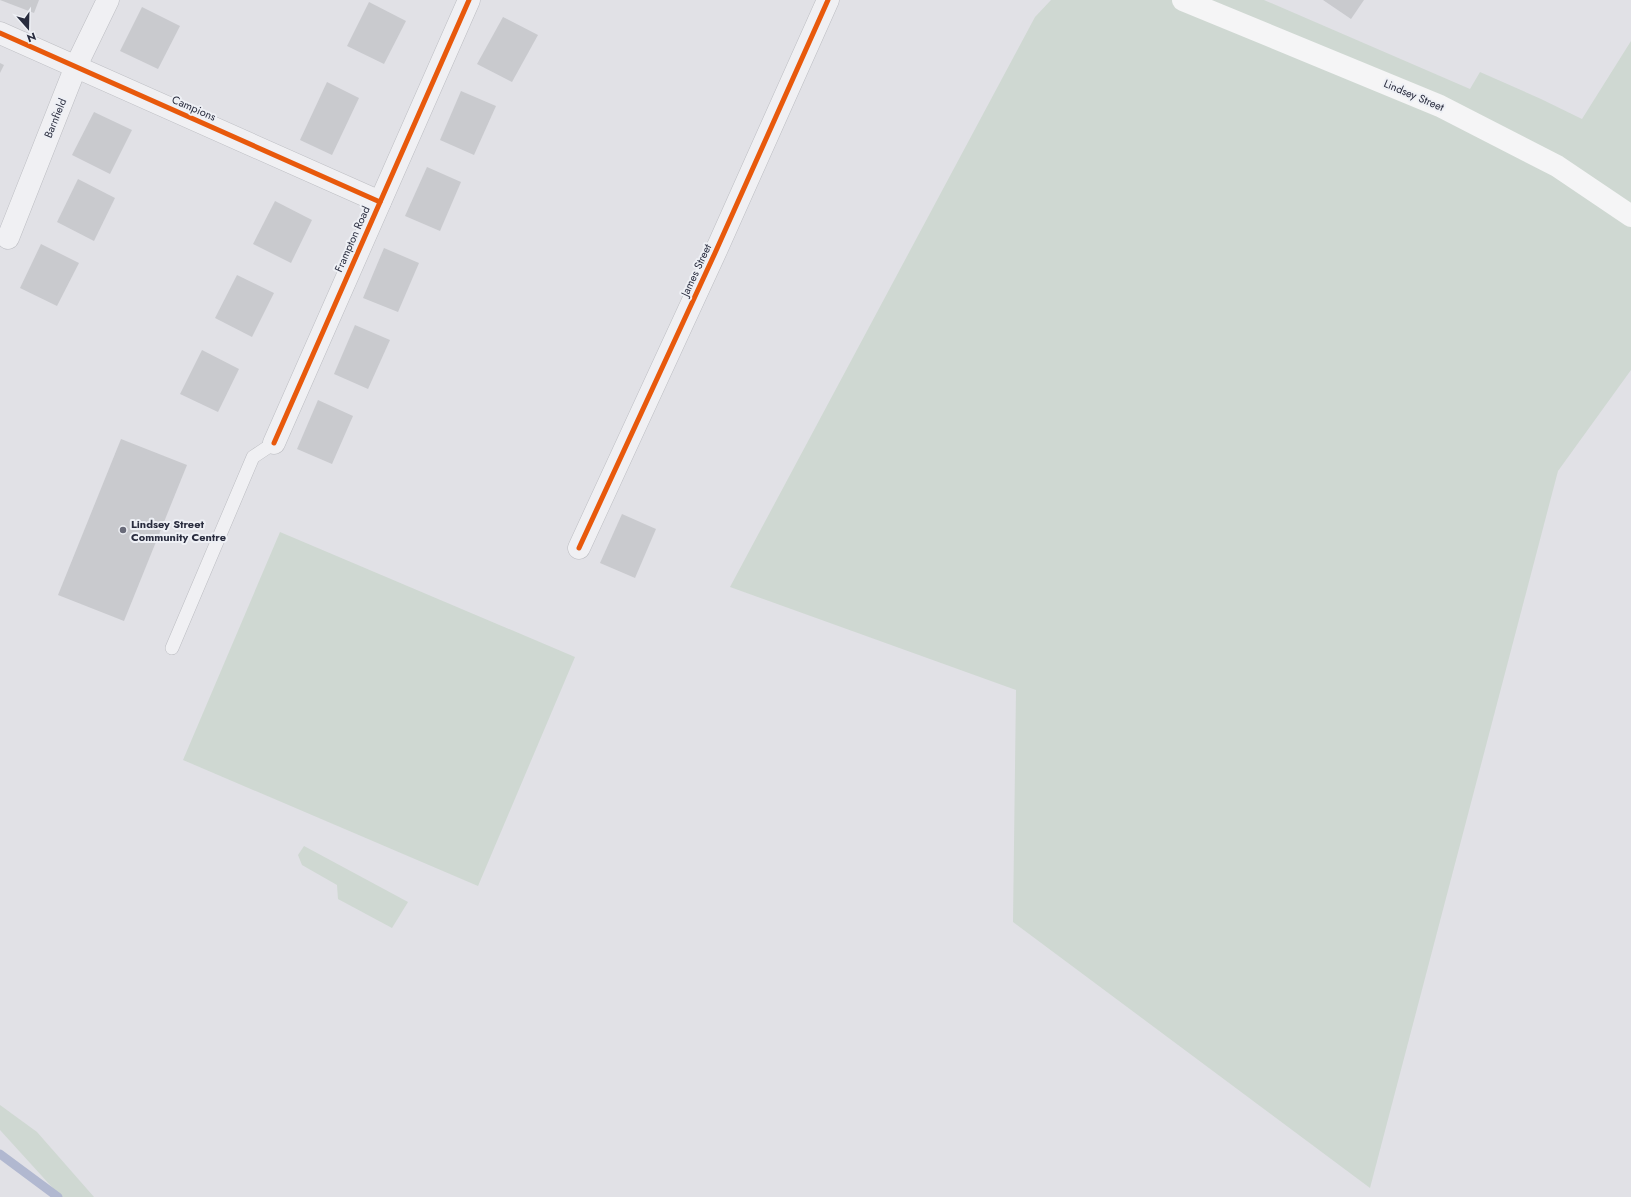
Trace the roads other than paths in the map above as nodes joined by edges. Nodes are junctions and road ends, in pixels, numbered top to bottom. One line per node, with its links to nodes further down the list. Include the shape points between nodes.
1 (108, 0): 6 (street, Barnfield)
2 (469, 0): 7 (street, Frampton Road)
3 (828, 0): 11 (street, James Street)
4 (1183, 0): 8 (main road, Lindsey Street, via 1440,106 1557,166)
5 (0, 33): 6 (street, Campions)
6 (76, 66): 7 (street, Campions); 9 (street, Barnfield)
7 (380, 202): 10 (street, Frampton Road)
8 (1631, 216)
9 (8, 238)
10 (274, 443): 12 (lane, via 253,457)
11 (579, 548)
12 (172, 648)

